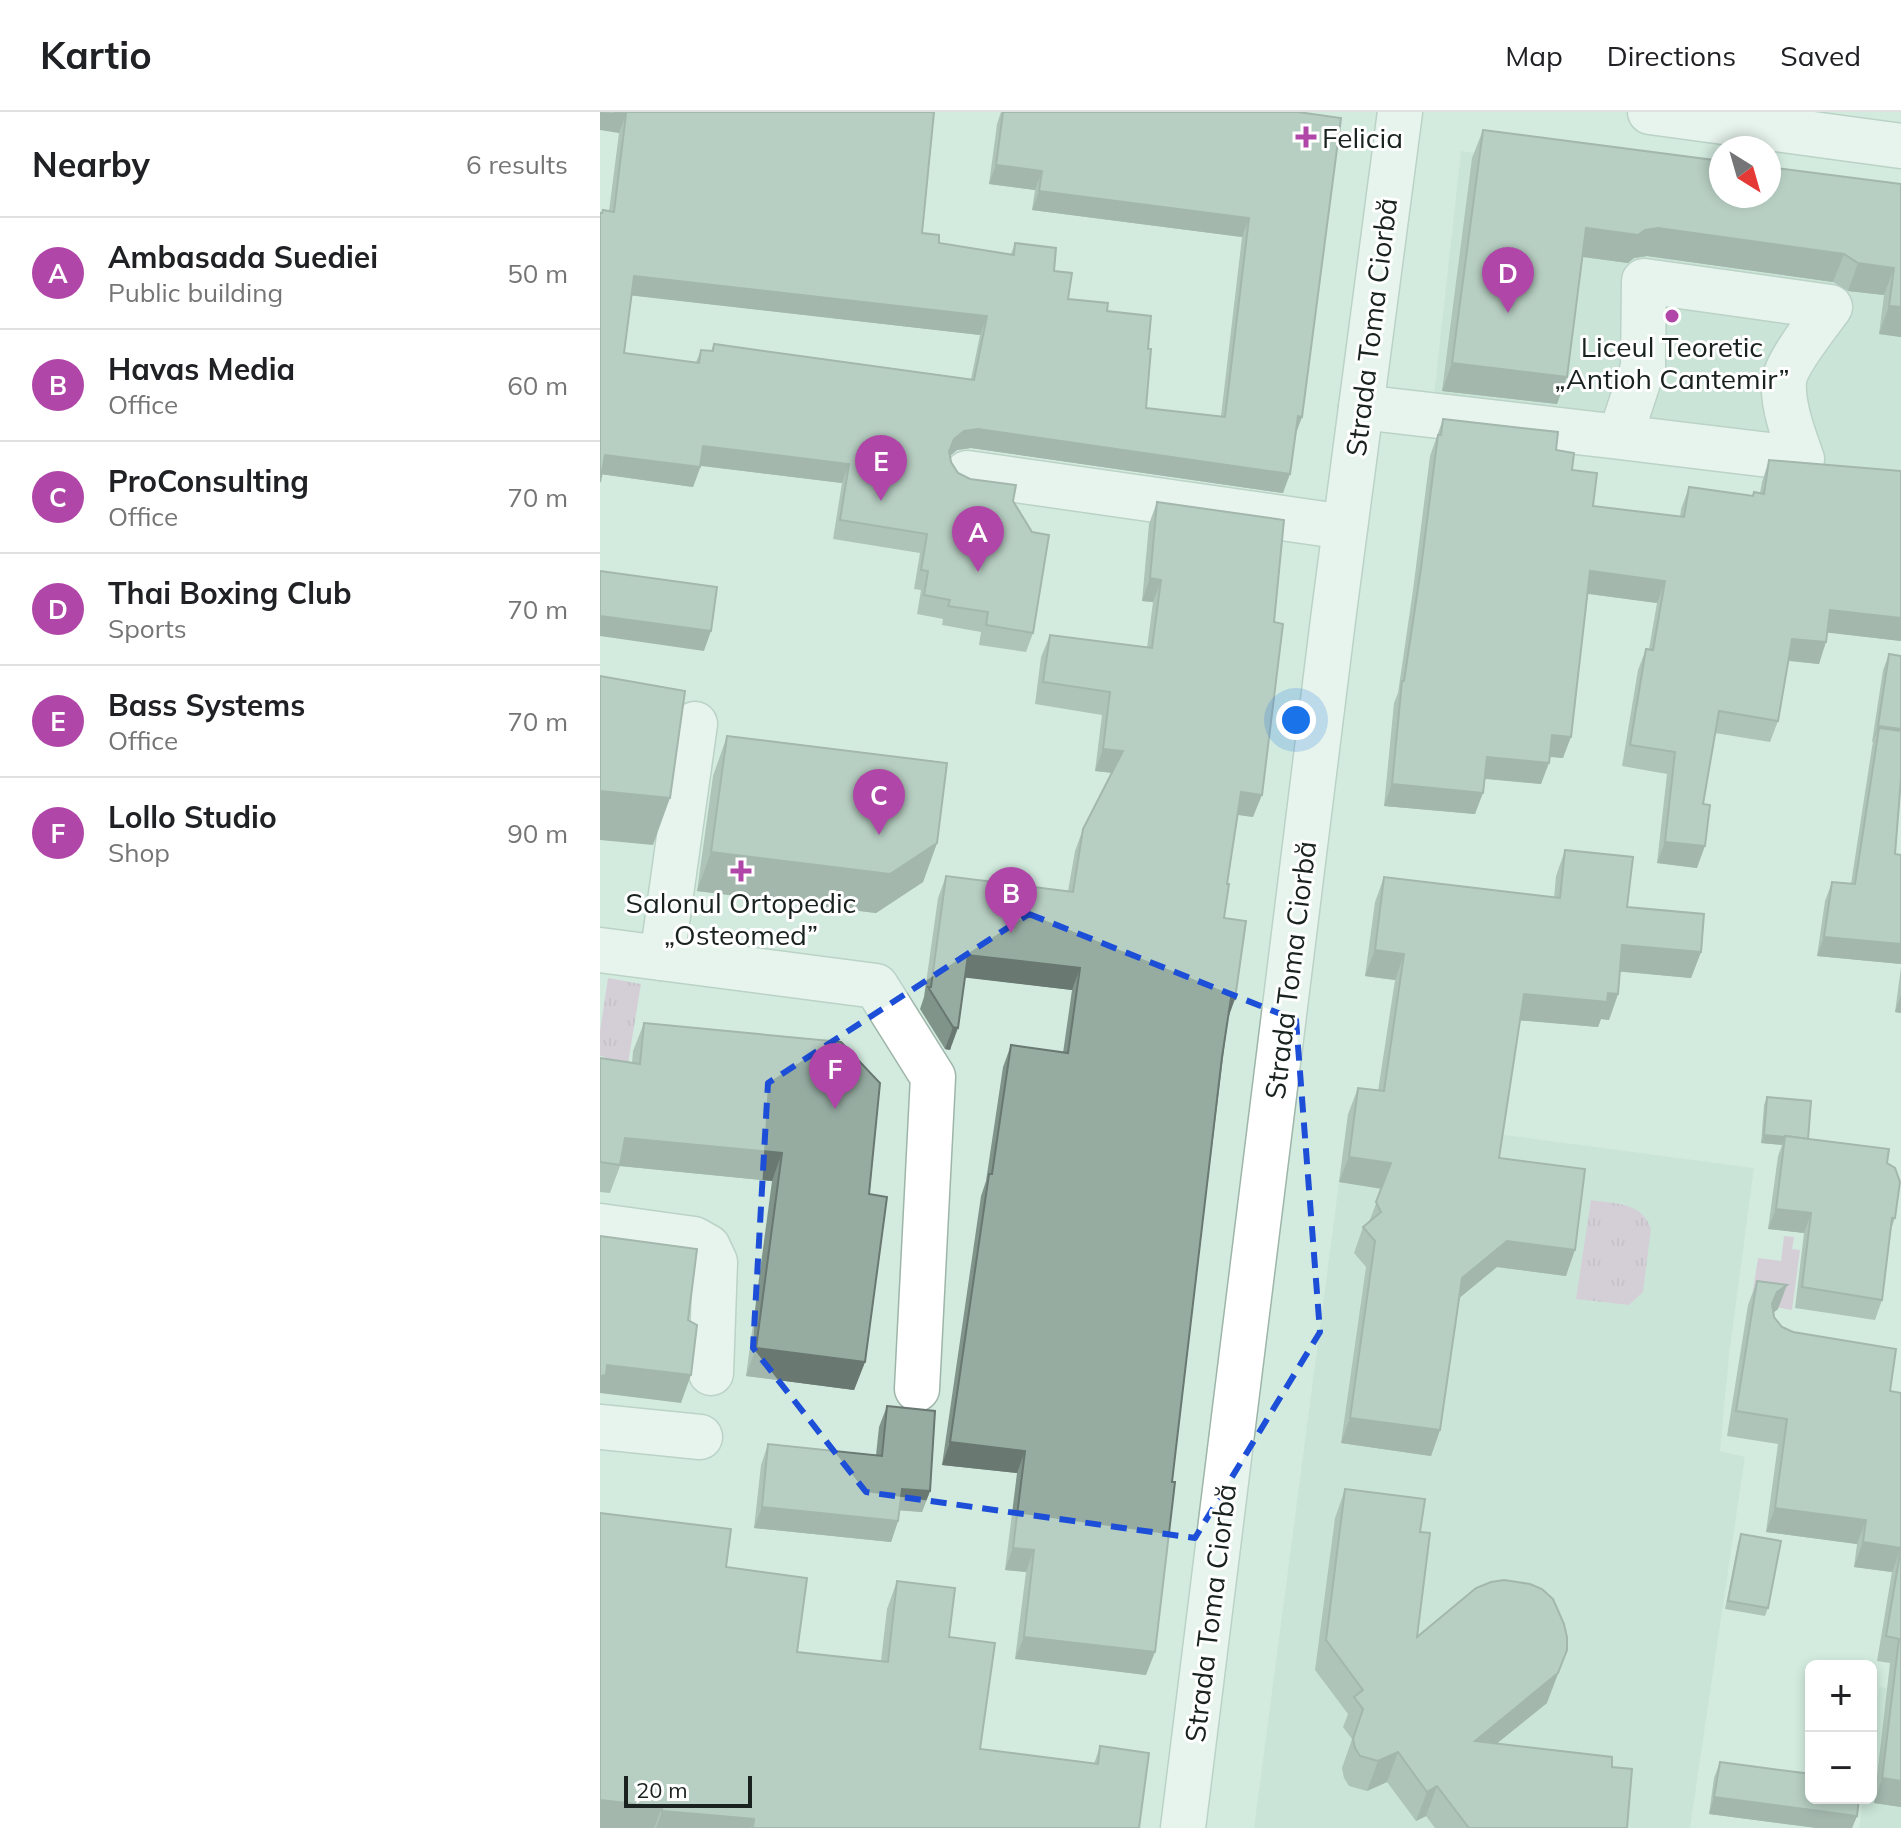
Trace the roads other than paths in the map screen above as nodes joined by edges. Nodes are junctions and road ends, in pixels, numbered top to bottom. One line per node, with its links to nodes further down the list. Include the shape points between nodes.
1 (1400, 112): 4 (street, Strada Toma Ciorbă)
2 (1650, 112): 3 (street)
3 (1901, 146)
4 (1361, 407): 5 (street); 7 (street, Strada Toma Ciorbă)
5 (1620, 437): 5 (street, via 1643,367 1644,281 1830,307 1784,379 1789,424 1802,459)
6 (967, 473): 7 (street)
7 (1345, 527): 16 (street, Strada Toma Ciorbă)
8 (695, 724): 10 (street)
9 (600, 950): 10 (street)
10 (662, 958): 13 (street, via 876,986 933,1077)
11 (600, 1226): 12 (street, via 694,1239 708,1247 715,1262)
12 (711, 1373)
13 (917, 1389)
14 (600, 1427): 15 (street)
15 (700, 1437)
16 (1183, 1828)

